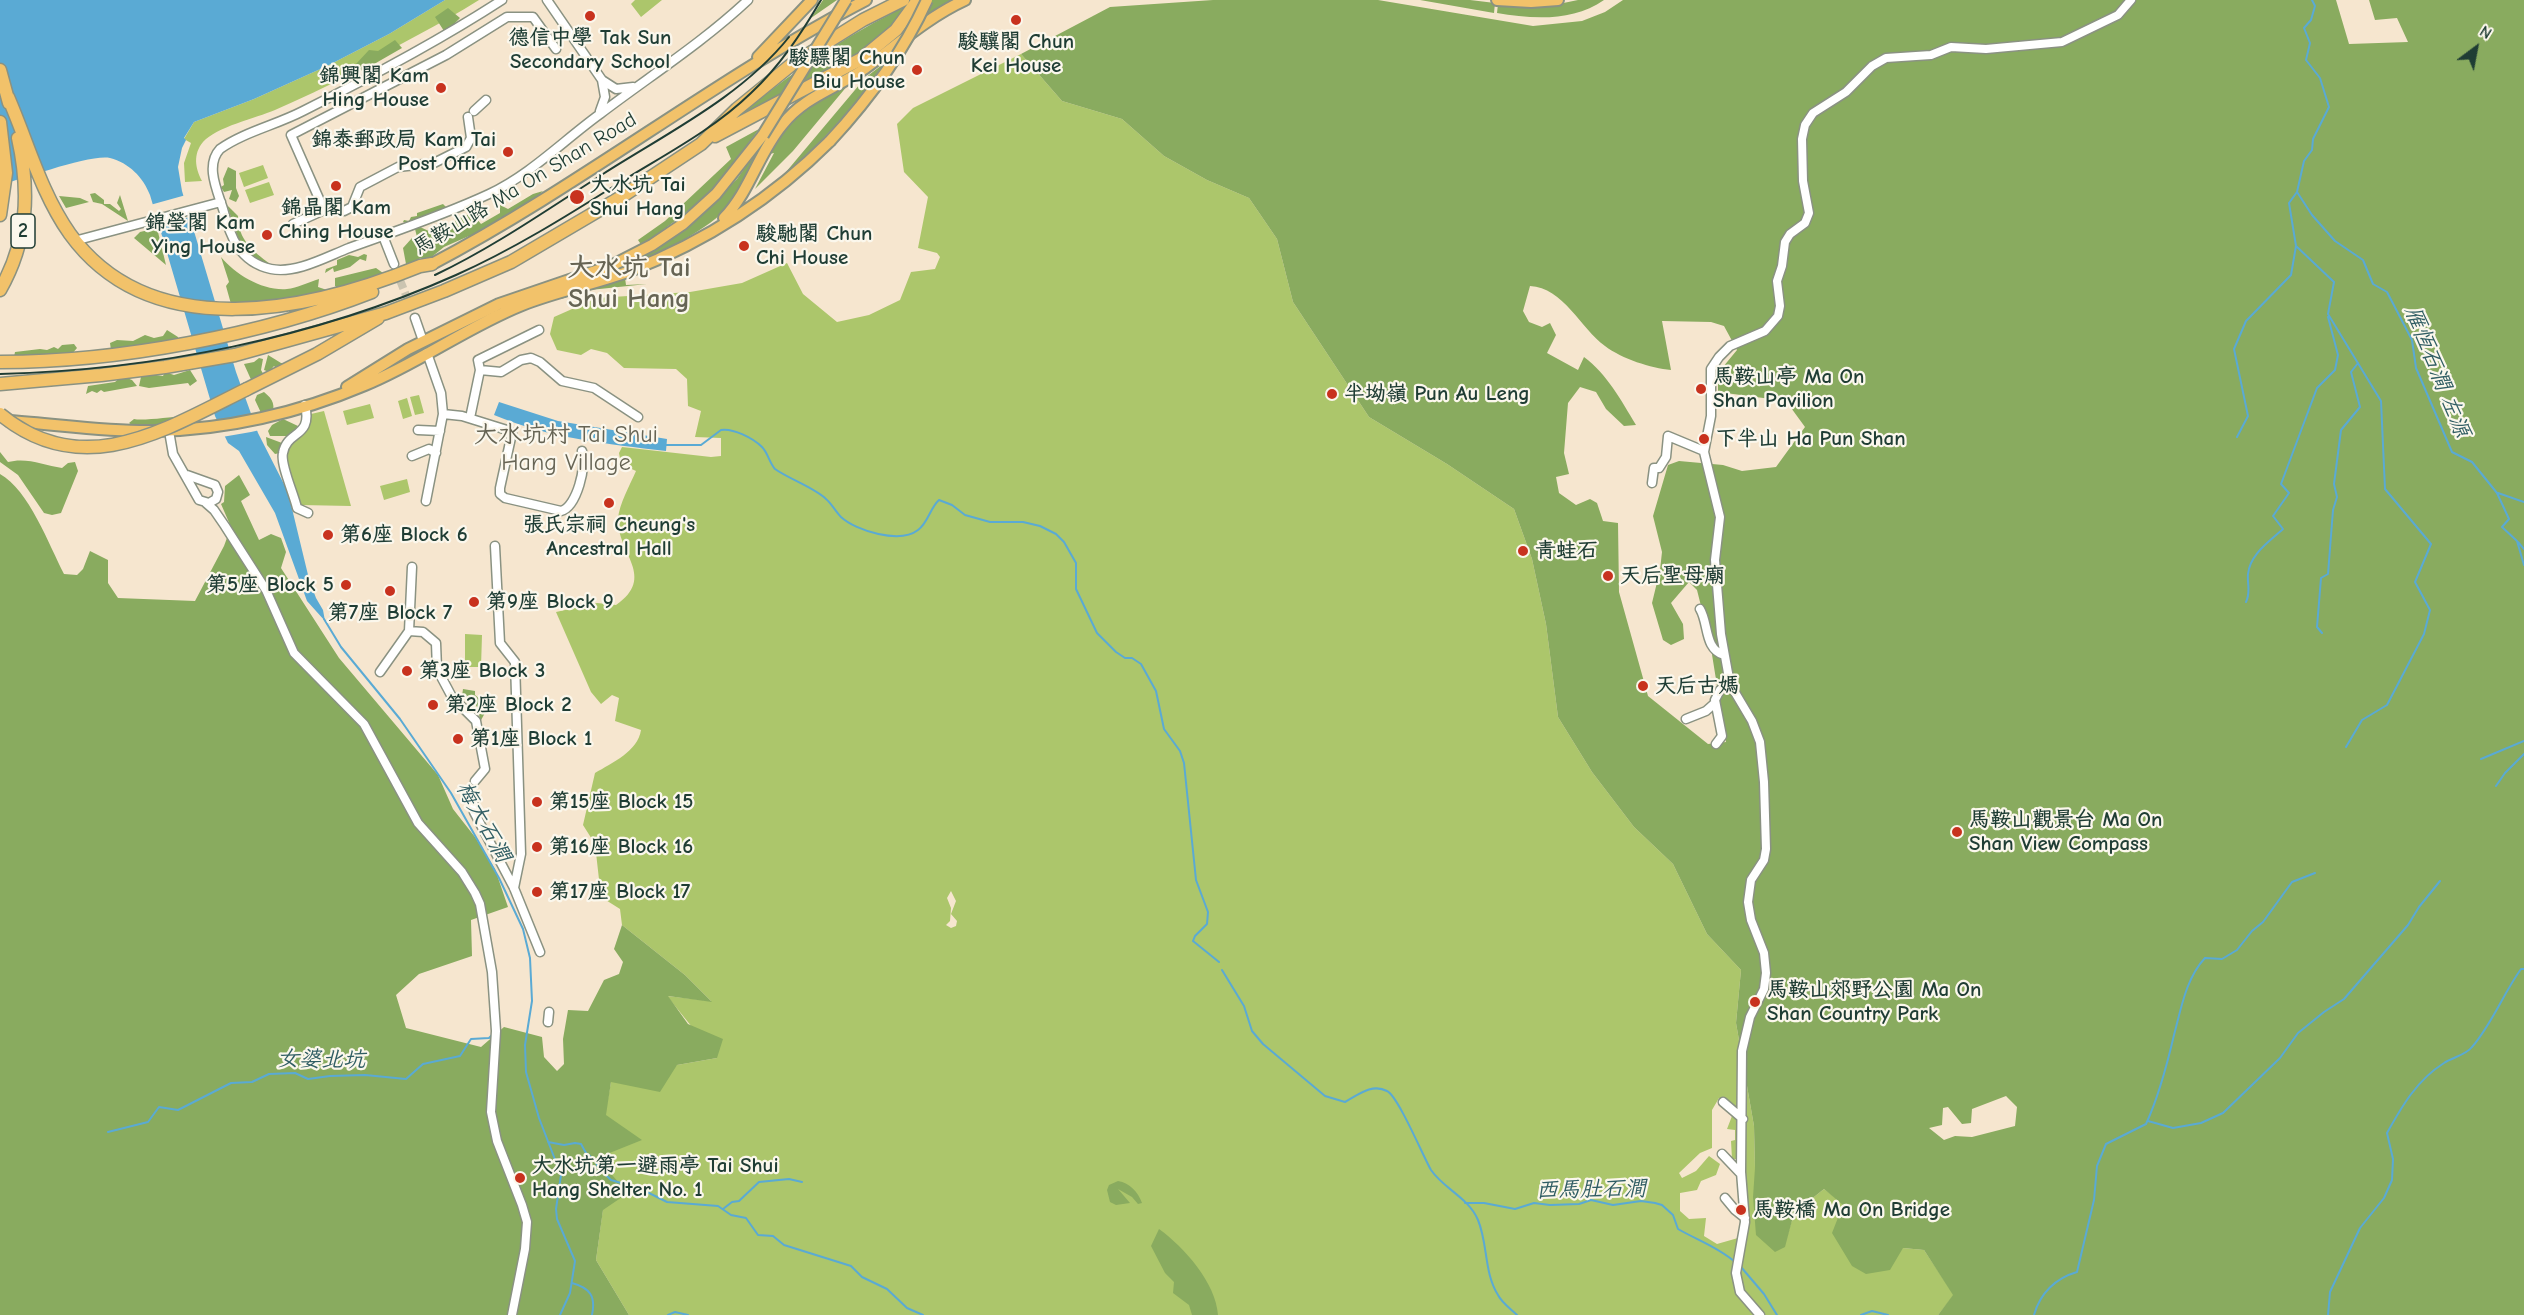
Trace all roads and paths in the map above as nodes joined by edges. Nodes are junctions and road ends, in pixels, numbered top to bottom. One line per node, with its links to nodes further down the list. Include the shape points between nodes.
1 (502, 0): 26 (street, via 355,85 220,148 212,164)
2 (547, 0): 17 (street)
3 (747, 0): 18 (street, via 705,38)
4 (812, 0): 15 (main road)
5 (846, 0): 35 (main road, bridge, via 763,135 722,189 683,224)
6 (866, 0): 15 (main road, 馬鞍山路 Ma On Shan Road)
7 (903, 0): 25 (highway, via 791,65)
8 (918, 0): 20 (highway, via 900,25 873,50)
9 (927, 0): 30 (main road, bridge, via 875,89 830,141 773,191)
10 (965, 0): 19 (main road, via 919,27 862,70)
11 (1497, 0): 12 (main road)
12 (1558, 0)
13 (2132, 0): 56 (street, via 2118,15 2062,42 1948,48 1926,56 1886,58 1810,116 1802,139 1809,213 1805,223 1785,242 1777,281 1780,309 1769,329 1730,346 1714,363 1710,375 1711,416)
14 (556, 49): 27 (street, via 533,17 507,17 446,55 291,135)
15 (747, 67): 34 (main road, 馬鞍山路 Ma On Shan Road, via 515,217)
16 (0, 70): 21 (highway, 2)
17 (602, 80): 18 (street, via 616,89); 23 (street, via 605,101)
18 (638, 86): 23 (street)
19 (830, 87): 20 (highway); 30 (main road, via 782,125 742,197)
20 (794, 96): 25 (highway)
21 (8, 97): 34 (highway, via 53,207 75,241 128,284 161,298 207,307 260,308 335,295); 36 (highway, 2, via 24,167 26,202 20,243)
22 (486, 100): 27 (street, via 471,114 471,138 466,147 434,163 398,166 360,187 352,207 344,211)
23 (598, 115): 31 (street, via 490,193)
24 (0, 122): 28 (highway, 2, via 6,173)
25 (701, 144): 37 (highway, via 511,262)
26 (221, 202): 31 (street, via 237,247 254,262 272,269 297,267); 32 (street)
27 (324, 210): 29 (street)
28 (0, 215)
29 (293, 224)
30 (711, 231): 35 (main road, via 641,266)
31 (383, 236): 33 (street)
32 (78, 240)
33 (393, 264)
34 (432, 264): 42 (highway, 馬鞍山路 Ma On Shan Road, via 333,307 237,332 78,357)
35 (592, 278): 40 (main road, via 514,297); 41 (main road, via 504,313)
36 (0, 290)
37 (386, 313): 44 (highway, via 242,353 70,379); 47 (highway, bridge, via 283,371 138,440 82,448 26,432)
38 (415, 318): 40 (street)
39 (539, 330): 43 (street, via 478,360)
40 (423, 341): 41 (main road); 45 (main road)
41 (427, 353): 45 (main road, via 366,385); 48 (street, via 441,393)
42 (0, 362)
43 (480, 370): 49 (street, via 501,372 531,358 562,381 594,388); 50 (street)
44 (0, 384)
45 (323, 399): 46 (main road)
46 (302, 406): 54 (main road, via 258,418); 66 (street, via 307,424 285,446 282,457 297,508)
47 (0, 414)
48 (443, 414): 50 (street); 53 (street)
49 (638, 417)
50 (470, 418): 55 (street, via 512,433 500,488 504,498 561,511 568,509 585,460)
51 (0, 421): 54 (main road)
52 (418, 430): 53 (street)
53 (440, 430): 57 (street)
54 (169, 431): 59 (street, via 173,454)
55 (582, 451)
56 (1704, 451): 61 (street, via 1668,436 1666,458 1659,468 1654,468); 72 (street, via 1720,518 1715,560)
57 (436, 453): 58 (street, via 429,449); 64 (street)
58 (412, 456)
59 (186, 475): 60 (street); 62 (street)
60 (208, 481): 62 (street, via 198,487); 63 (street, via 217,487)
61 (1652, 483)
62 (197, 496): 65 (street)
63 (217, 497): 65 (street); 67 (street)
64 (426, 501)
65 (206, 503): 67 (street)
66 (308, 513)
67 (225, 526): 90 (street, via 266,590 294,652 364,724 418,822 462,872 480,904 492,972 496,1031 490,1112 527,1222)
68 (495, 546): 80 (street, via 500,643 515,662 521,854)
69 (412, 567): 71 (street)
70 (1700, 609): 72 (street, via 1710,642 1718,653)
71 (409, 631): 73 (street); 78 (street, via 423,632 436,643 437,669 452,697 476,721 485,769)
72 (1725, 655): 74 (street)
73 (380, 672)
74 (1730, 682): 75 (street, via 1717,694); 85 (street, via 1760,742 1767,833 1765,857 1752,880 1748,898 1767,973 1742,1051)
75 (1715, 703): 76 (street); 77 (street, via 1722,736)
76 (1686, 719)
77 (1716, 744)
78 (475, 782)
79 (472, 797): 80 (street, via 474,812)
80 (514, 888): 81 (street)
81 (540, 952)
82 (549, 1012): 83 (street)
83 (548, 1022)
84 (1723, 1102): 85 (street)
85 (1743, 1119): 87 (street)
86 (1722, 1154): 87 (street)
87 (1742, 1174): 89 (street)
88 (1725, 1198): 89 (street)
89 (1745, 1218): 91 (street, via 1736,1275 1740,1292)
90 (512, 1315)
91 (1760, 1315)

